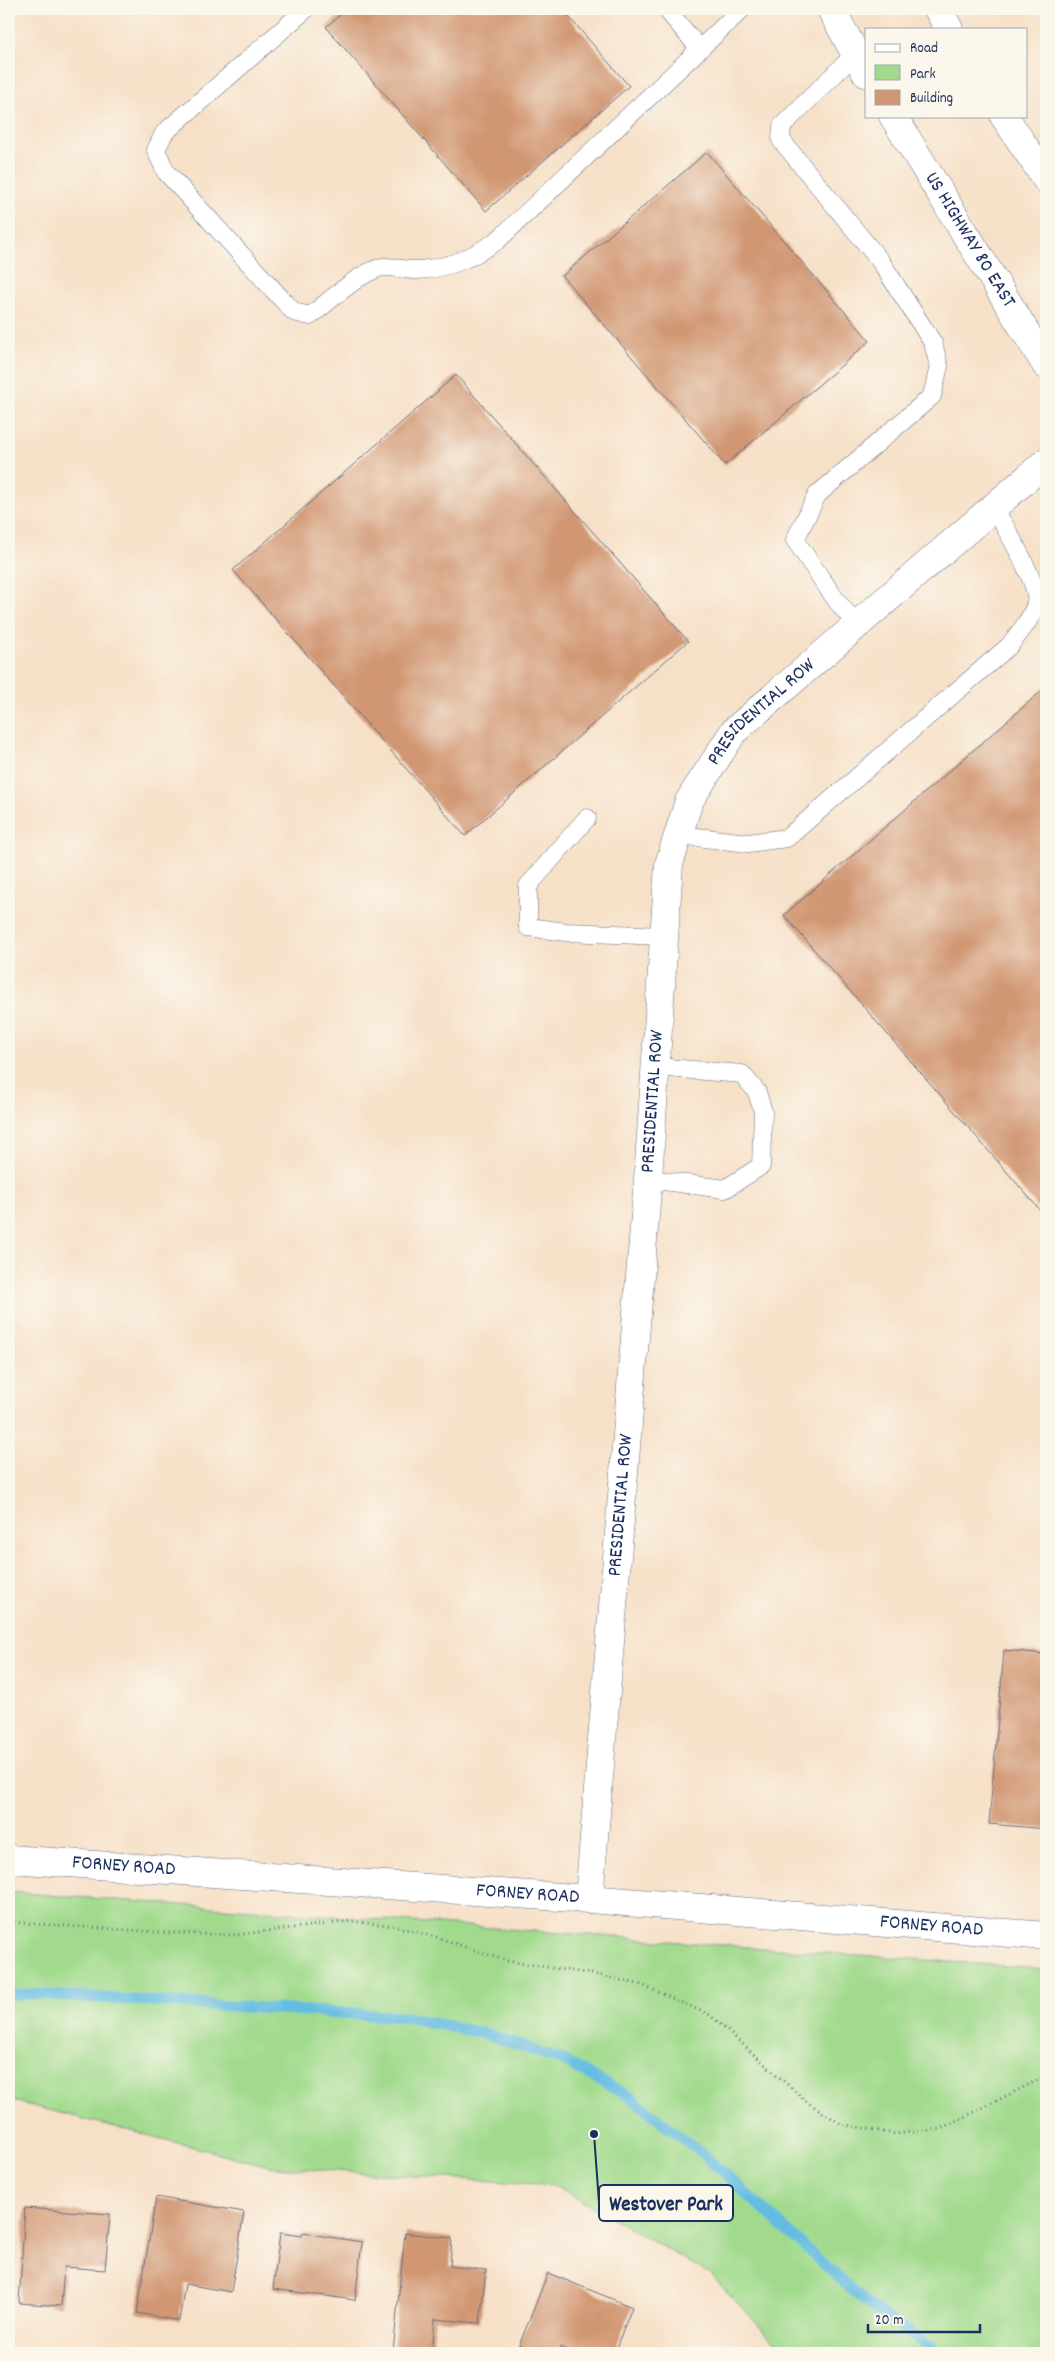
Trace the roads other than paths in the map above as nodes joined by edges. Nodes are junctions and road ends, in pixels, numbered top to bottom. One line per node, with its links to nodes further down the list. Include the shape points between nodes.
1 (306, 9): 7 (lane, via 164,133 156,150 166,172 278,295 294,312 310,316 368,272 384,267 416,270 444,267 472,257 498,240)
2 (666, 9): 7 (lane)
3 (742, 9): 7 (lane)
4 (831, 9): 8 (main road)
5 (938, 9): 6 (main road)
6 (948, 28)
7 (700, 49)
8 (861, 64): 15 (lane, via 782,126 781,140 881,262 933,343 939,366 932,396 817,495 795,540)
9 (894, 118): 12 (main road, US HIGHWAY 80 EAST)
10 (1005, 118): 11 (main road)
11 (1046, 178)
12 (1046, 366)
13 (1046, 462): 14 (main road, PRESIDENTIAL ROW)
14 (993, 507): 15 (main road, PRESIDENTIAL ROW); 17 (lane, via 1028,570 1036,601 1028,621 1009,646 787,838 748,843)
15 (857, 625): 17 (main road, PRESIDENTIAL ROW, via 734,731 689,801)
16 (587, 818): 18 (lane, via 528,886 528,928)
17 (679, 835): 18 (main road, PRESIDENTIAL ROW, via 669,864)
18 (664, 936): 19 (main road, PRESIDENTIAL ROW)
19 (656, 1067): 20 (main road, PRESIDENTIAL ROW); 20 (lane, via 742,1074 757,1092 763,1112 761,1166 725,1189)
20 (648, 1179): 22 (main road, PRESIDENTIAL ROW)
21 (9, 1859): 22 (main road, FORNEY ROAD)
22 (589, 1899): 23 (main road, FORNEY ROAD)
23 (1046, 1936)

